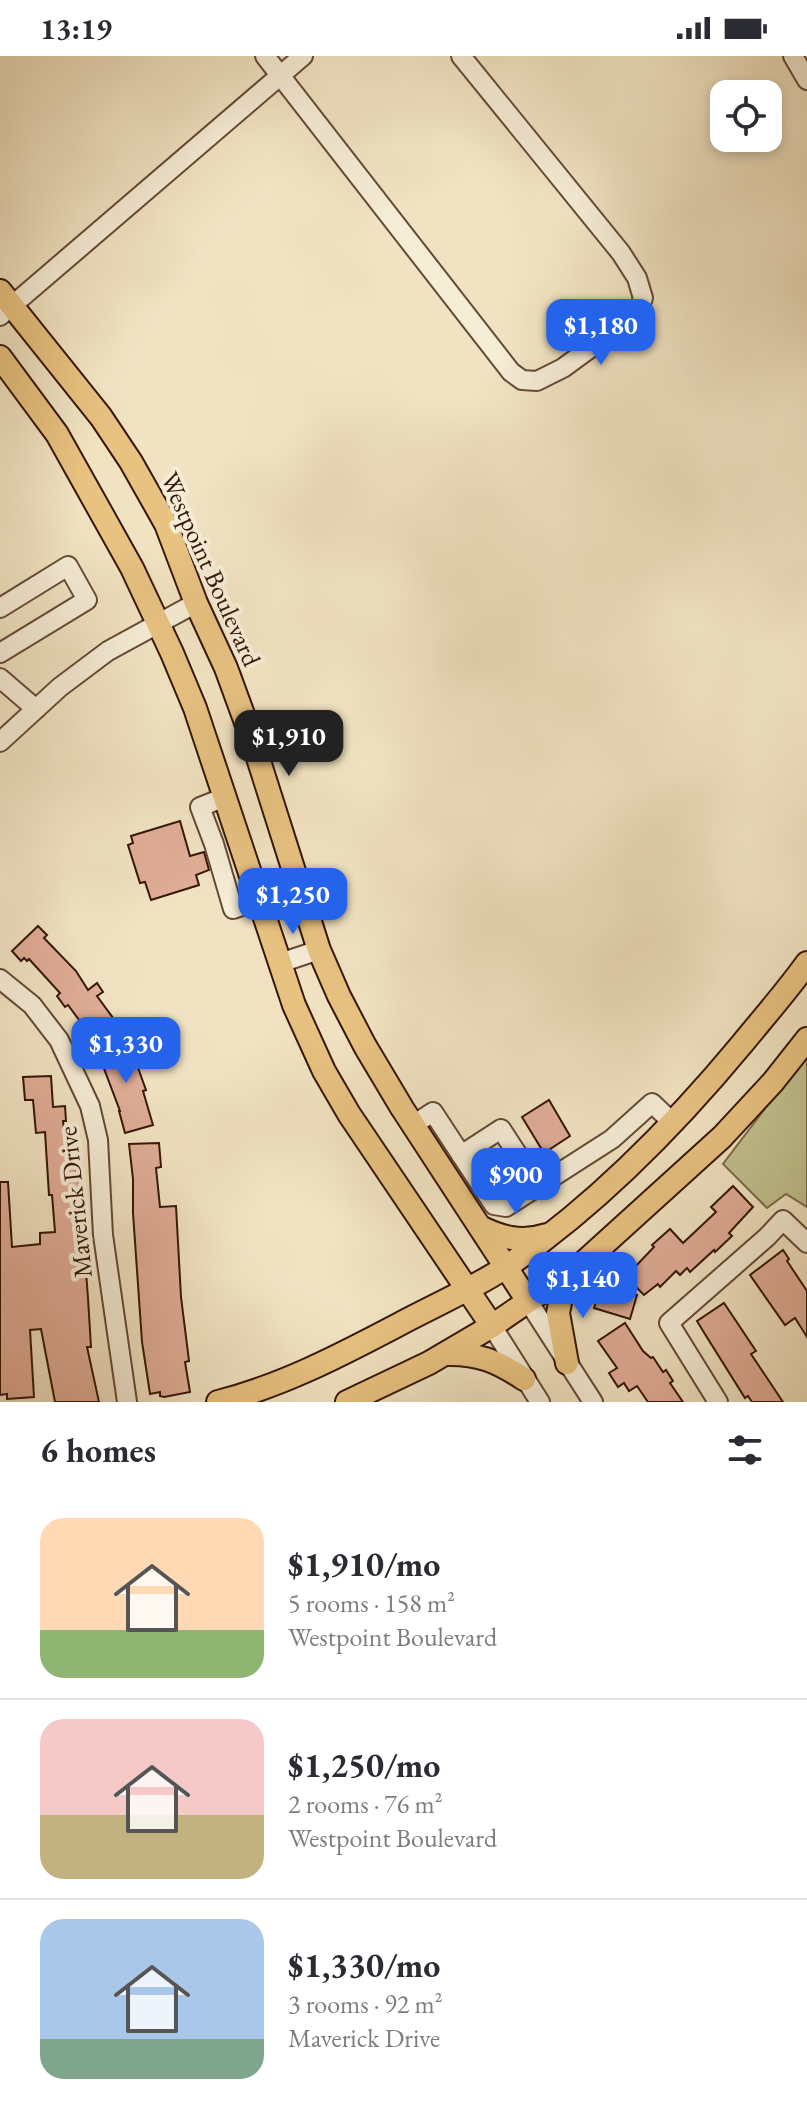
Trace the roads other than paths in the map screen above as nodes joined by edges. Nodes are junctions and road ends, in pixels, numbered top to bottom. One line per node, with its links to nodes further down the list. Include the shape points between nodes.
1 (265, 56): 5 (street)
2 (303, 56): 5 (street)
3 (461, 56): 5 (street, via 621,253 643,298 637,314 537,381 511,372)
4 (793, 56): 6 (street)
5 (281, 75): 7 (street)
6 (807, 80)
7 (4, 304): 9 (main road, Westpoint Boulevard, via 101,417 131,462 166,524)
8 (0, 357): 11 (main road, via 57,434)
9 (196, 603): 11 (street); 16 (main road, Westpoint Boulevard, via 252,739)
10 (0, 608): 12 (street, via 68,566 87,600)
11 (158, 624): 14 (street, via 108,651); 17 (main road, via 195,708)
12 (0, 653)
13 (0, 678): 14 (street)
14 (36, 709): 15 (street)
15 (0, 742)
16 (319, 950): 17 (street); 22 (main road, Westpoint Boulevard, via 365,1046)
17 (280, 963): 30 (main road, via 324,1071)
18 (807, 963): 21 (main road)
19 (0, 979): 36 (street, Maverick Drive, via 32,1005 59,1040 90,1106)
20 (807, 1039): 29 (main road, via 722,1137)
21 (673, 1123): 24 (street, via 652,1103 612,1139); 26 (main road, via 628,1169)
22 (413, 1125): 23 (street, via 433,1112); 25 (main road, Westpoint Boulevard)
23 (461, 1155): 24 (street, via 480,1172 494,1205 506,1207); 24 (street, via 501,1129 519,1170)
24 (538, 1186)
25 (480, 1227): 26 (main road, via 515,1240); 28 (main road, Westpoint Boulevard)
26 (551, 1233): 28 (main road)
27 (807, 1243): 41 (street, via 783,1220 669,1323)
28 (505, 1267): 30 (main road); 31 (main road, Westpoint Boulevard)
29 (565, 1277): 31 (main road); 34 (main road, via 558,1313)
30 (467, 1288): 32 (main road); 37 (main road, via 343,1354)
31 (528, 1301): 32 (main road); 34 (street, Westpoint Boulevard)
32 (492, 1326): 33 (main road); 35 (street)
33 (443, 1354): 35 (main road, via 487,1359); 38 (main road)
34 (567, 1363): 40 (street, Westpoint Boulevard)
35 (524, 1379): 39 (street)
36 (127, 1402)
37 (218, 1402)
38 (347, 1402)
39 (540, 1402)
40 (593, 1402)
41 (718, 1402)

